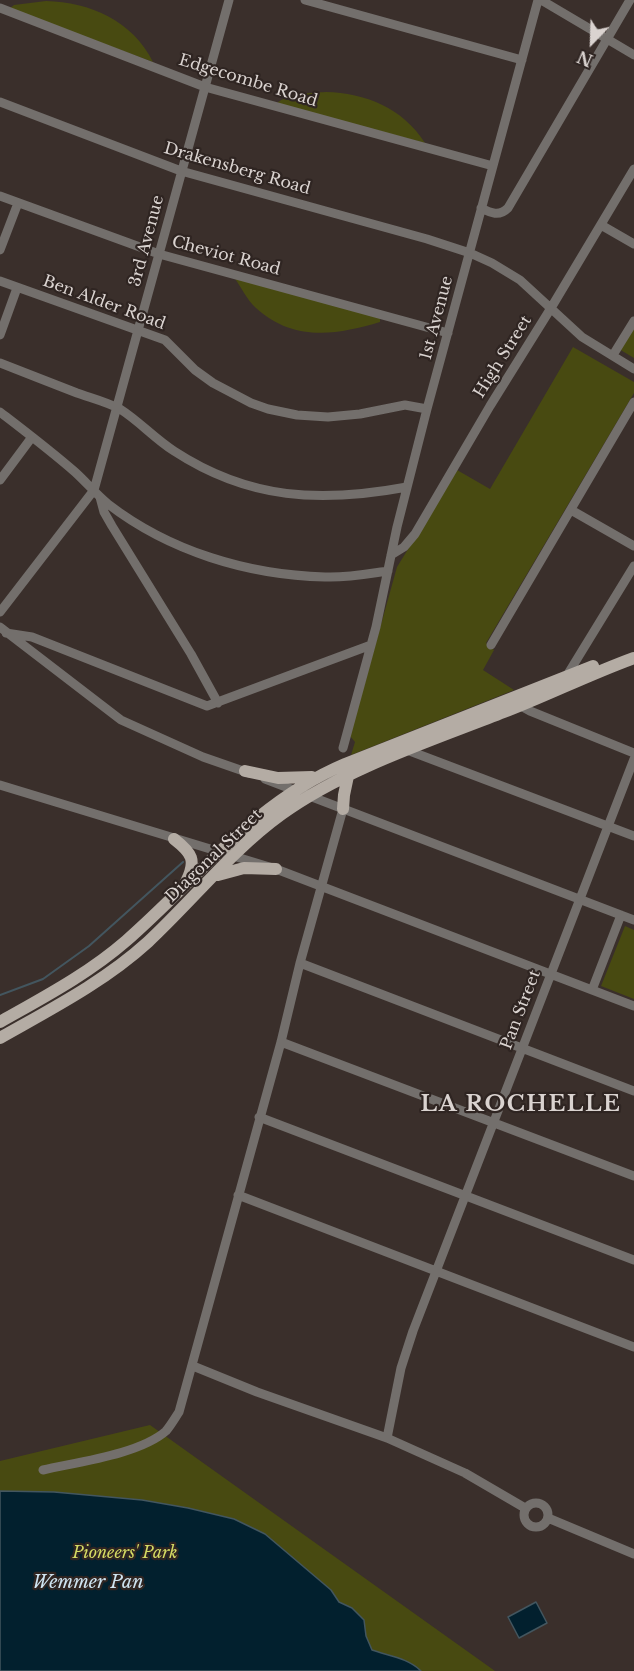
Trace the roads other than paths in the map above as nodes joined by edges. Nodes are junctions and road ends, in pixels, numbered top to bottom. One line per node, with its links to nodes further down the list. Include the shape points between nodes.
1 (229, 0): 9 (street, 3rd Avenue)
2 (305, 0): 8 (street)
3 (540, 0): 6 (street); 8 (street, 1st Avenue)
4 (630, 0): 6 (street)
5 (0, 8): 9 (street, Edgecombe Road)
6 (608, 39): 7 (street); 16 (street, via 508,208 497,214)
7 (634, 55)
8 (522, 60): 11 (street, 1st Avenue)
9 (205, 87): 11 (street, Edgecombe Road); 13 (street, 3rd Avenue)
10 (0, 102): 13 (street, Drakensberg Road)
11 (493, 166): 16 (street, 1st Avenue)
12 (634, 169): 17 (street, High Street)
13 (181, 171): 20 (street, Drakensberg Road); 21 (street, 3rd Avenue)
14 (0, 196): 15 (street, Cheviot Road)
15 (18, 203): 19 (street); 21 (street, Cheviot Road)
16 (481, 208): 20 (street, 1st Avenue)
17 (601, 225): 18 (street); 24 (street, High Street)
18 (634, 244)
19 (0, 250)
20 (470, 253): 24 (street, Drakensberg Road, via 510,273); 27 (street, 1st Avenue)
21 (159, 254): 26 (street, 3rd Avenue); 27 (street, Cheviot Road)
22 (0, 281): 23 (street, Ben Alder Road)
23 (17, 288): 26 (street, Ben Alder Road); 28 (street)
24 (551, 308): 29 (street, Drakensberg Road, via 582,337); 42 (street, High Street, via 416,534)
25 (634, 321): 29 (street)
26 (137, 331): 33 (street, 3rd Avenue); 34 (street, Ben Alder Road, via 165,340 213,383 268,409 328,417 405,405)
27 (448, 333): 34 (street, 1st Avenue)
28 (0, 335)
29 (613, 355): 31 (street, Drakensberg Road)
30 (0, 363): 33 (street)
31 (634, 369)
32 (634, 402): 40 (street)
33 (118, 408): 38 (street, via 198,466 259,489 320,497); 39 (street, 3rd Avenue)
34 (427, 409): 38 (street, 1st Avenue)
35 (0, 412): 36 (street)
36 (32, 437): 37 (street); 39 (street)
37 (0, 480)
38 (407, 487): 42 (street, 1st Avenue)
39 (97, 493): 44 (street, via 161,537 231,564 327,578); 45 (street); 53 (street, via 112,526)
40 (571, 510): 41 (street); 48 (street)
41 (634, 546)
42 (391, 555): 44 (street, 1st Avenue)
43 (634, 566): 51 (street)
44 (388, 572): 47 (street, 1st Avenue)
45 (0, 612)
46 (3, 630): 53 (street, via 32,637 207,706); 58 (street, via 121,720 203,757)
47 (371, 645): 53 (street); 54 (street, 1st Avenue)
48 (491, 645)
49 (634, 650): 51 (main road, Diagonal Street)
50 (634, 658): 52 (main road, Diagonal Street)
51 (566, 676): 52 (main road, Diagonal Street)
52 (518, 701): 55 (main road, Diagonal Street); 56 (street); 59 (main road, Diagonal Street)
53 (218, 703)
54 (343, 748)
55 (407, 750): 60 (main road, Diagonal Street); 65 (street)
56 (634, 753)
57 (634, 759): 65 (street, Pan Street)
58 (245, 771): 59 (main road, via 278,778); 62 (street)
59 (317, 776): 62 (main road, Diagonal Street)
60 (348, 776): 63 (main road, Diagonal Street); 64 (main road)
61 (0, 785): 67 (street)
62 (293, 790): 63 (street); 68 (main road, Diagonal Street, via 252,820)
63 (308, 796): 64 (street); 69 (main road, Diagonal Street, via 256,834)
64 (344, 809): 73 (street); 74 (street)
65 (608, 826): 66 (street); 74 (street, Pan Street)
66 (634, 836)
67 (174, 839): 68 (street); 72 (main road, via 191,857 192,868)
68 (219, 852): 69 (street); 72 (main road, Diagonal Street)
69 (234, 857): 70 (street); 71 (main road, Diagonal Street)
70 (276, 869): 71 (main road, via 236,869); 73 (street)
71 (212, 878): 82 (main road, Diagonal Street, via 119,966 69,1000)
72 (184, 885): 81 (main road, Diagonal Street, via 98,963)
73 (321, 886): 77 (street); 78 (street)
74 (580, 899): 75 (street); 78 (street, Pan Street)
75 (621, 915): 76 (street); 79 (street)
76 (634, 920)
77 (300, 963): 83 (street); 84 (street)
78 (551, 974): 79 (street); 84 (street, Pan Street)
79 (592, 990): 80 (street)
80 (634, 1006)
81 (0, 1022)
82 (0, 1038)
83 (281, 1042): 86 (street); 87 (street)
84 (522, 1048): 85 (street); 87 (street, Pan Street)
85 (634, 1091)
86 (259, 1117): 89 (street); 90 (street)
87 (493, 1123): 88 (street); 90 (street, Pan Street)
88 (634, 1176)
89 (238, 1195): 92 (street); 94 (street)
90 (465, 1196): 91 (street); 92 (street, Pan Street)
91 (634, 1260)
92 (436, 1271): 93 (street); 95 (street, Pan Street, via 401,1368)
93 (634, 1347)
94 (193, 1366): 95 (street); 96 (street, via 179,1412 157,1438 130,1450)
95 (387, 1438): 97 (street, via 465,1473)
96 (43, 1470)
97 (525, 1508): 98 (street, via 530,1503 541,1503); 98 (street, via 524,1518 531,1526 541,1526)
98 (548, 1518): 99 (street)
99 (634, 1554)

